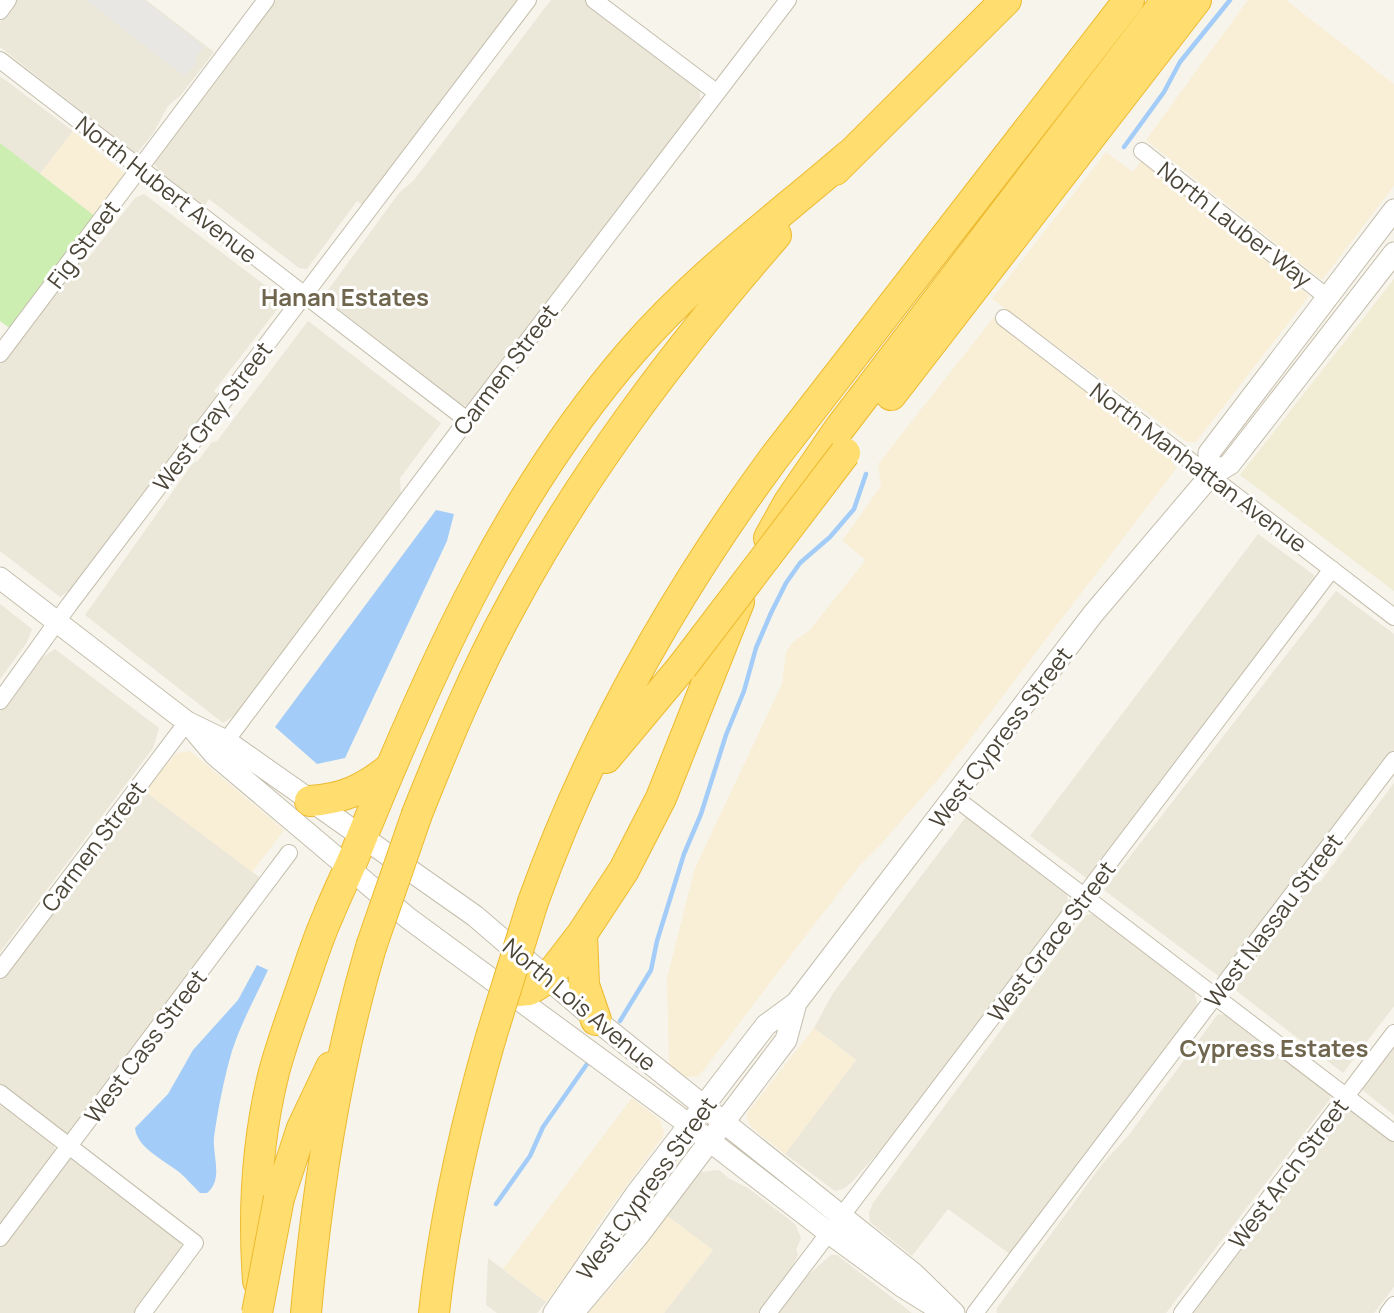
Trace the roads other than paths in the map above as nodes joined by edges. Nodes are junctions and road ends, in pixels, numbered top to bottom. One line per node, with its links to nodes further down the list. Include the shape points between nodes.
1 (8, 0): 10 (street)
2 (267, 0): 15 (street, Fig Street)
3 (528, 0): 18 (street, West Gray Street)
4 (594, 0): 12 (street)
5 (788, 0): 12 (street, Carmen Street)
6 (1006, 0): 14 (highway)
7 (1129, 0): 36 (highway, via 748,493 659,633)
8 (1167, 0): 41 (highway, via 866,393 789,502 734,611 644,835)
9 (1196, 0): 36 (highway, bridge, via 682,667 605,760)
10 (0, 11)
11 (0, 60): 15 (street, North Hubert Avenue)
12 (716, 92): 23 (street, Carmen Street)
13 (1142, 150): 19 (street, North Lauber Way)
14 (849, 156): 33 (highway, via 748,239 667,314 633,349 564,437 508,526 464,609); 45 (highway, bridge, via 705,318 638,406 510,606 417,814)
15 (141, 168): 18 (street, North Hubert Avenue); 22 (street, Fig Street)
16 (1394, 210): 19 (street, West Cypress Street)
17 (1394, 253): 21 (street, West Cypress Street)
18 (304, 295): 23 (street, North Hubert Avenue); 28 (street, West Gray Street)
19 (1327, 297): 21 (street); 24 (street, West Cypress Street, via 1209,453)
20 (1004, 318): 24 (street, North Manhattan Avenue)
21 (1332, 332): 24 (street, West Cypress Street, via 1230,464)
22 (0, 354)
23 (467, 420): 31 (street, Carmen Street)
24 (1210, 476): 25 (street, North Manhattan Avenue); 34 (street, West Cypress Street, via 1093,614)
25 (1332, 569): 27 (street, North Manhattan Avenue); 40 (street, West Grace Street)
26 (0, 578): 28 (street, North Lois Avenue)
27 (1394, 617)
28 (57, 624): 29 (street, West Gray Street); 30 (street, North Lois Avenue)
29 (0, 701)
30 (187, 722): 31 (street, North Lois Avenue); 39 (street, North Lois Avenue, via 215,755); 42 (street, Carmen Street)
31 (226, 741): 35 (street, North Lois Avenue)
32 (1394, 760): 46 (street, West Nassau Street)
33 (389, 769): 35 (highway, via 352,794); 37 (highway)
34 (954, 797): 40 (street); 47 (street, West Cypress Street)
35 (310, 801): 37 (street, North Lois Avenue)
36 (565, 820): 65 (highway, bridge, via 491,1037 460,1158)
37 (363, 837): 39 (highway); 43 (street, North Lois Avenue, via 452,899)
38 (289, 853): 57 (street, West Cass Street)
39 (349, 870): 44 (street, North Lois Avenue); 63 (highway, via 282,1045 268,1101 256,1212)
40 (1084, 897): 46 (street); 58 (street, West Grace Street)
41 (582, 934): 43 (highway); 48 (highway, via 584,985)
42 (0, 970)
43 (548, 978): 44 (highway, via 529,990); 48 (street, North Lois Avenue)
44 (508, 992): 54 (street, North Lois Avenue)
45 (358, 995): 63 (highway, bridge, via 338,1054 302,1128 279,1198); 64 (highway, via 324,1162)
46 (1215, 997): 51 (street); 71 (street, West Nassau Street)
47 (796, 1003): 52 (street, West Cypress Street, via 766,1025); 53 (street, West Cypress Street, via 786,1040)
48 (596, 1020): 52 (street, North Lois Avenue)
49 (1394, 1033): 51 (street, West Arch Street)
50 (0, 1093): 57 (street)
51 (1346, 1096): 55 (street); 72 (street, West Arch Street)
52 (705, 1107): 53 (street, North Lois Avenue); 54 (street, West Cypress Street)
53 (724, 1122): 56 (street, West Cypress Street); 58 (street, North Lois Avenue)
54 (690, 1126): 56 (street, North Lois Avenue); 66 (street, West Cypress Street, via 636,1194)
55 (1394, 1133)
56 (709, 1142): 59 (street, North Lois Avenue); 67 (street, West Cypress Street)
57 (69, 1147): 60 (street, West Cass Street); 62 (street, via 195,1243)
58 (843, 1215): 59 (street, West Grace Street); 70 (street, North Lois Avenue)
59 (829, 1233): 68 (street, West Grace Street); 69 (street, North Lois Avenue)
60 (0, 1238)
61 (1394, 1305): 73 (street)
62 (143, 1313)
63 (259, 1313)
64 (306, 1313)
65 (434, 1313)
66 (554, 1313)
67 (573, 1313)
68 (768, 1313)
69 (947, 1313)
70 (954, 1313)
71 (975, 1313)
72 (1182, 1313)
73 (1388, 1313)

